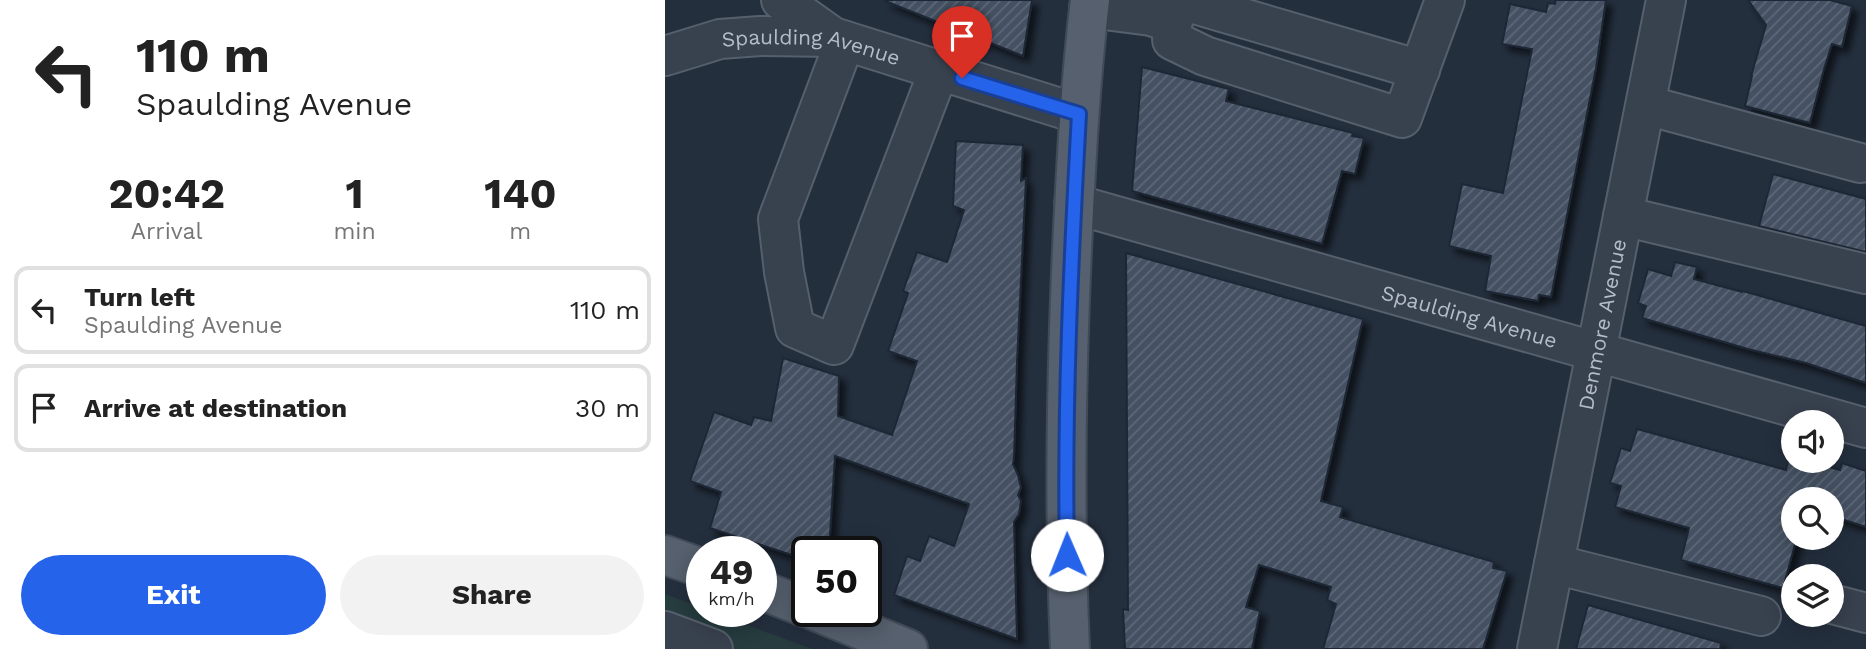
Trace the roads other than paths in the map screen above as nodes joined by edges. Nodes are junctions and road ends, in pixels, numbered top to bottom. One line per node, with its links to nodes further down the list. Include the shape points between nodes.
1 (781, 0): 6 (street)
2 (1445, 0): 8 (street)
3 (1667, 0): 10 (street, Denmore Avenue)
4 (1089, 4): 5 (street); 11 (main road)
5 (1172, 23): 8 (street, via 1181,0); 8 (street, via 1172,40 1205,56 1402,118)
6 (839, 39): 7 (street, Spaulding Avenue, via 720,39); 9 (street, Spaulding Avenue); 9 (street, via 778,219 795,328 834,345)
7 (665, 56)
8 (1420, 69)
9 (939, 71): 11 (street, Spaulding Avenue)
10 (1646, 104): 12 (street); 14 (street, Denmore Avenue)
11 (1079, 114): 13 (main road)
12 (1860, 163)
13 (1074, 204): 16 (street, Spaulding Avenue); 28 (main road, via 1065,471)
14 (1623, 216): 15 (street); 16 (street, Denmore Avenue)
15 (1866, 274)
16 (1596, 353): 17 (street, Spaulding Avenue); 20 (street, Denmore Avenue)
17 (1866, 428)
18 (665, 555): 19 (main road)
19 (686, 562)
20 (1554, 564): 23 (street); 29 (street, Denmore Avenue)
21 (1844, 607): 22 (street)
22 (1866, 613)
23 (1761, 617)
24 (854, 627): 27 (main road)
25 (665, 631): 26 (street)
26 (713, 649)
27 (908, 649)
28 (1070, 649)
29 (1537, 649)

